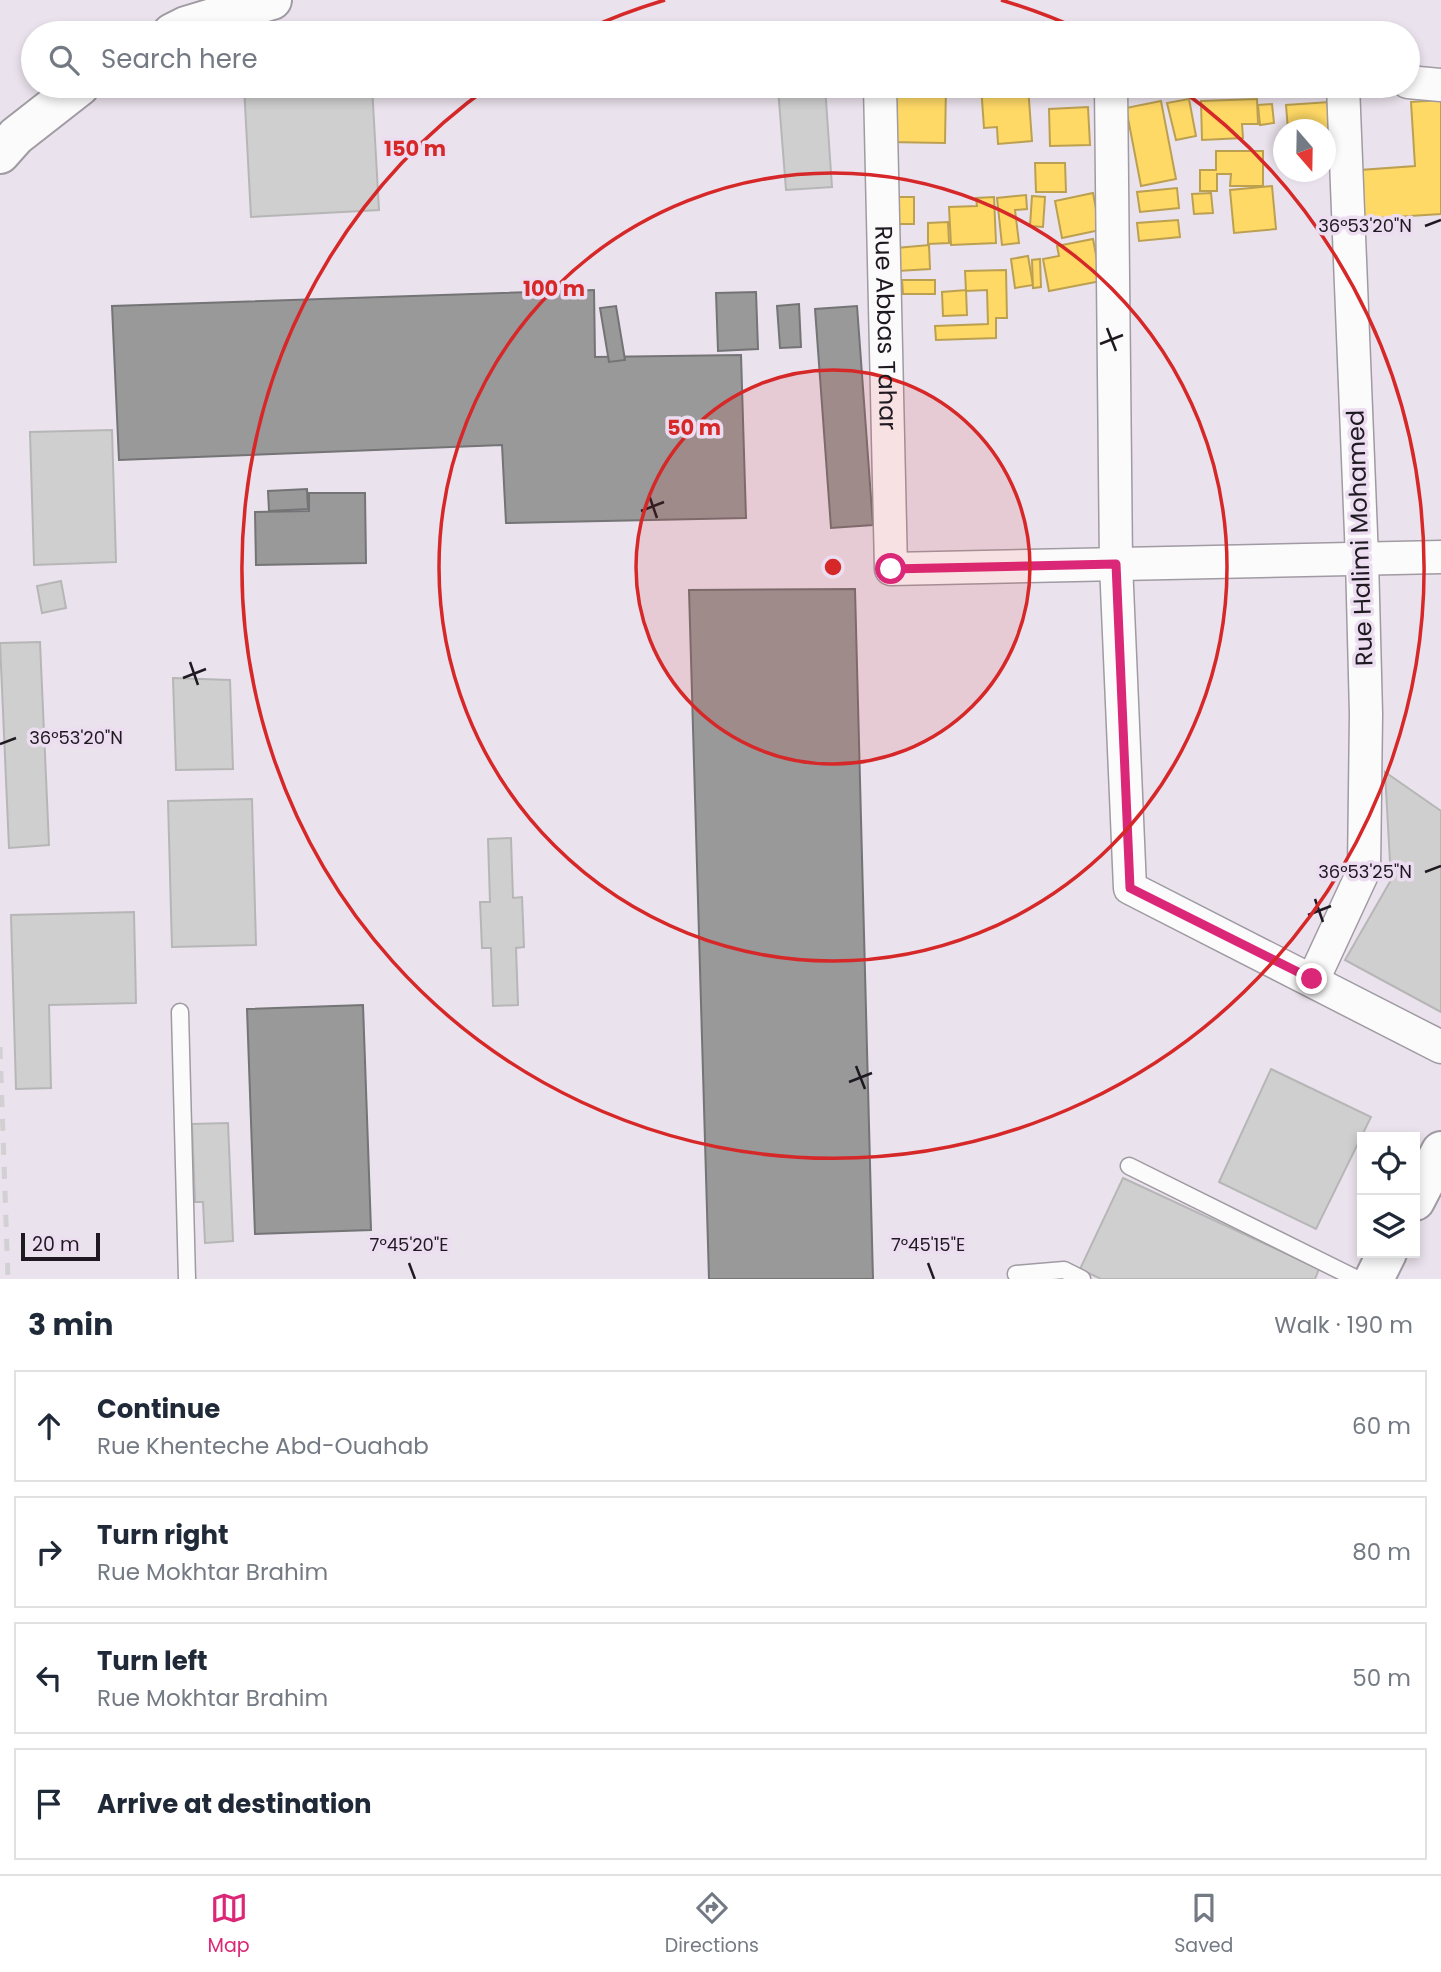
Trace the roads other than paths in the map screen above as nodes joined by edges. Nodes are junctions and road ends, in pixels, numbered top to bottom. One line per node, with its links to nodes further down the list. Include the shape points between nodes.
1 (272, 0): 2 (main road)
2 (203, 21)
3 (1420, 83): 4 (street)
4 (1441, 85)
5 (65, 98): 9 (main road)
6 (880, 98): 12 (street, Rue Abbas Tahar, via 891,569)
7 (1111, 98): 12 (street)
8 (1343, 98): 11 (street, Rue Halimi Mohamed)
9 (0, 154)
10 (1441, 557): 11 (street)
11 (1362, 559): 12 (street); 13 (street, Rue Halimi Mohamed, via 1364,870)
12 (1116, 564): 13 (street, via 1130,888)
13 (1312, 979): 15 (street)
14 (180, 1012): 21 (lane)
15 (1441, 1047)
16 (1441, 1151): 18 (main road)
17 (1129, 1166): 23 (lane)
18 (1418, 1195)
19 (1384, 1258): 24 (main road)
20 (1016, 1274): 22 (lane, via 1064,1270)
21 (187, 1279)
22 (1082, 1279)
23 (1357, 1279)
24 (1374, 1279)

